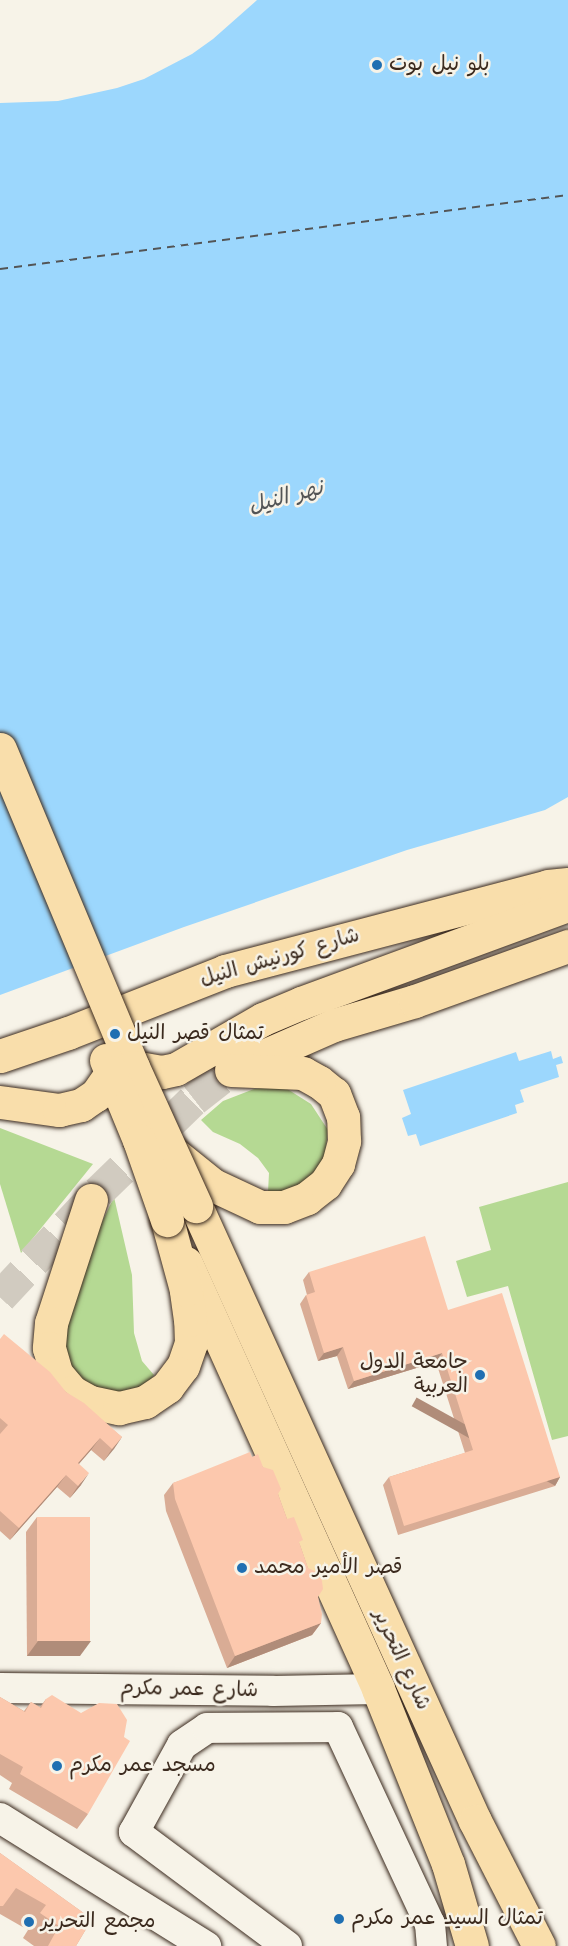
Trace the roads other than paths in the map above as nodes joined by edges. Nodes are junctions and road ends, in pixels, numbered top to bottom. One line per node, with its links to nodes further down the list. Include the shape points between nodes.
1 (0, 749): 7 (main road, bridge)
2 (0, 806): 7 (main road, bridge)
3 (568, 884): 6 (main road, شارع كورنيش النيل, via 225,971)
4 (568, 905): 7 (main road, via 301,1003 263,1019 176,1069)
5 (568, 946): 9 (main road, via 415,1001 334,1025 231,1070 303,1073 334,1094 343,1116 344,1141 338,1164 325,1184 307,1198 284,1207 260,1207 213,1185)
6 (0, 1056)
7 (122, 1070): 8 (main road, bridge, via 81,1105 59,1110); 9 (main road, شارع التحرير, bridge); 11 (main road, bridge)
8 (0, 1102)
9 (173, 1153): 21 (main road, شارع التحرير, bridge, via 475,1821)
10 (91, 1200): 11 (main road, via 51,1323 49,1348 56,1373 72,1392 90,1402 119,1408 145,1402 167,1387 183,1366 191,1343 190,1320)
11 (167, 1220): 13 (main road, شارع التحرير)
12 (0, 1688): 13 (street, شارع عمر مكرم)
13 (378, 1689): 20 (main road, شارع التحرير, via 444,1853)
14 (0, 1818): 15 (street)
15 (153, 1915): 16 (street); 17 (street)
16 (187, 1946)
17 (206, 1946)
18 (287, 1946): 19 (street, via 134,1832 182,1745 207,1728 338,1727 430,1924)
19 (432, 1946)
20 (472, 1946)
21 (539, 1946)

